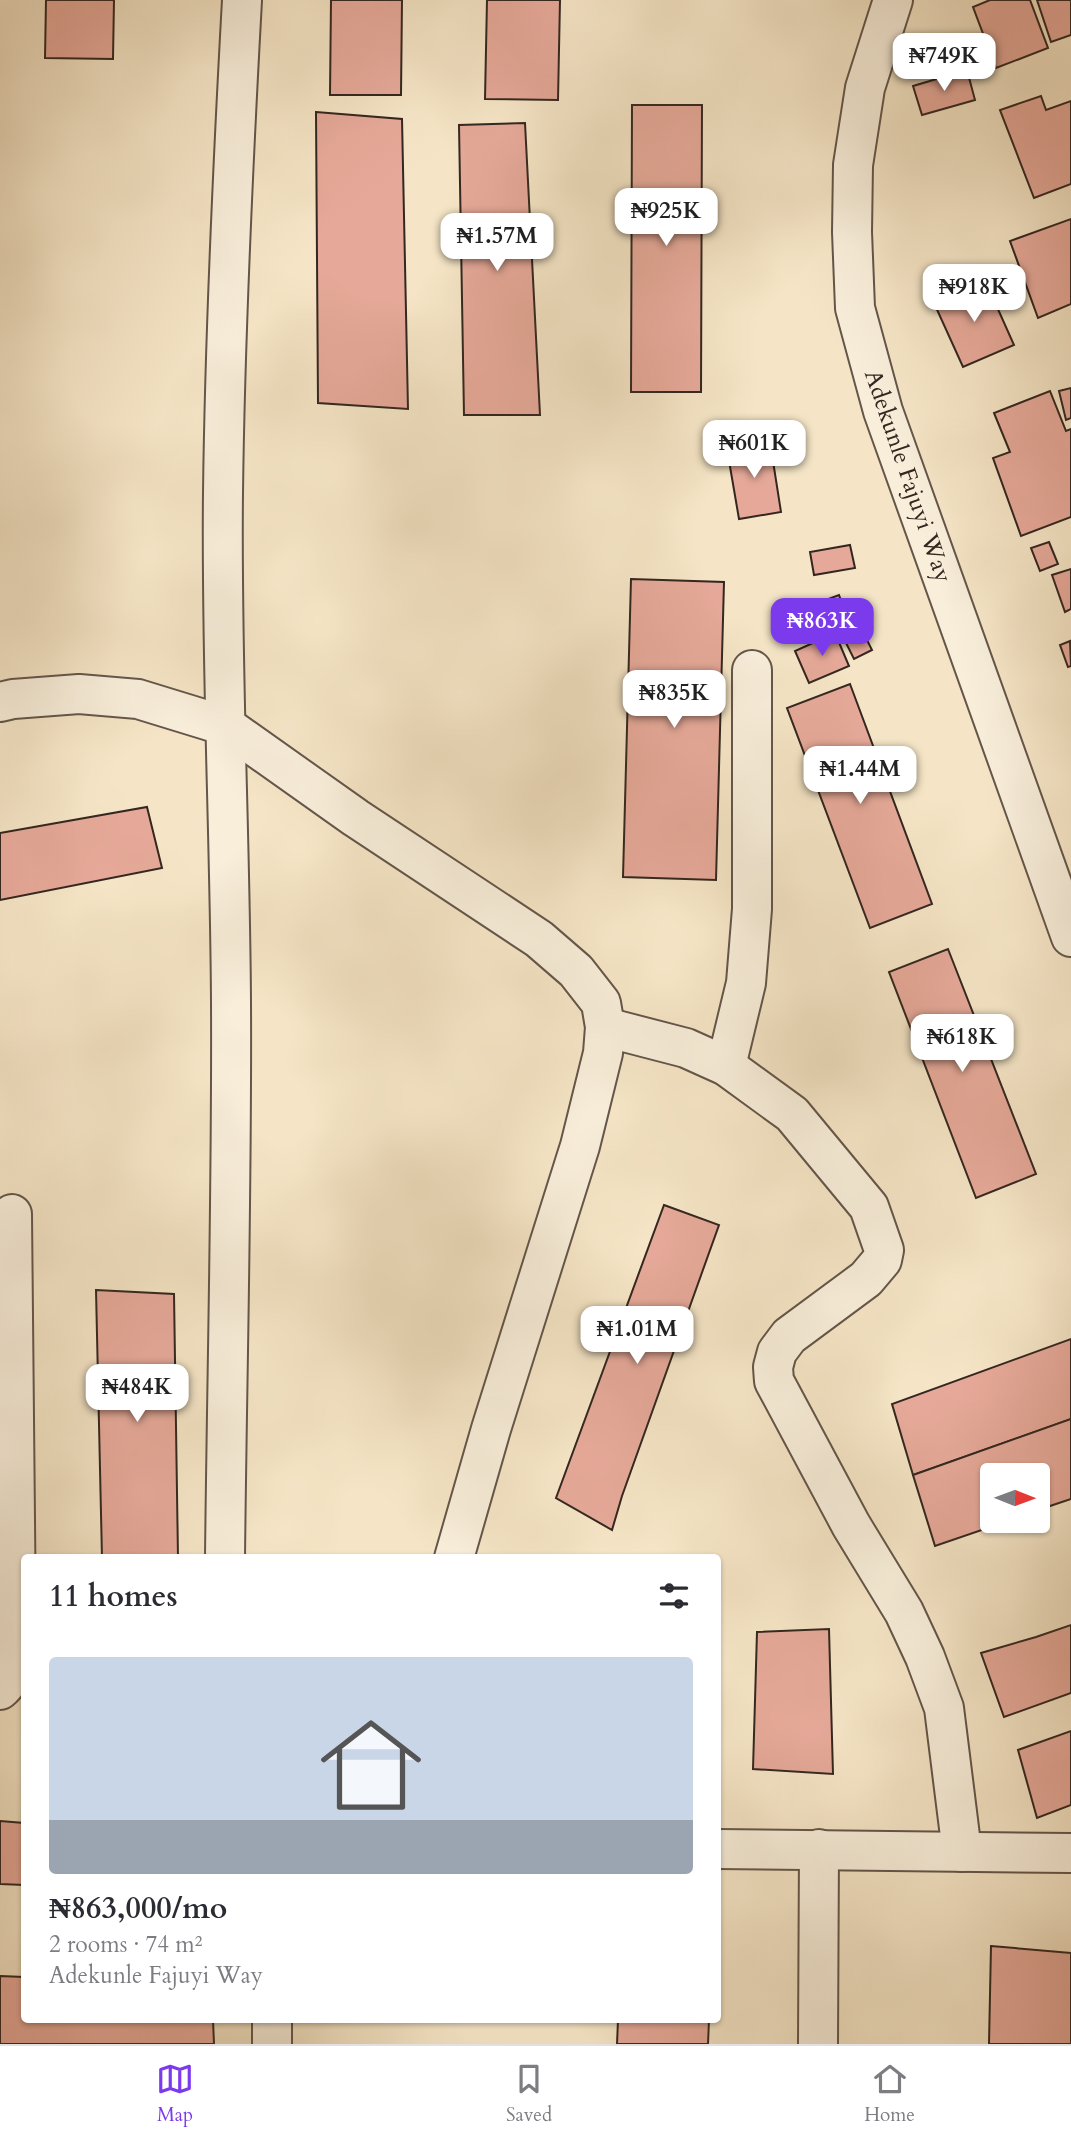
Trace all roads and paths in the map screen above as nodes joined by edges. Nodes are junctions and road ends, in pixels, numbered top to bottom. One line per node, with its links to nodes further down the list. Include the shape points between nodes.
1 (242, 0): 5 (street, via 228,268 223,495)
2 (892, 0): 6 (street, Adekunle Fajuyi Way, via 865,88 853,164 855,308 883,411)
3 (752, 670): 8 (street, via 752,909 746,983)
4 (0, 702): 5 (street, via 79,694 138,699)
5 (226, 726): 7 (street, via 539,939 576,971 601,1003); 10 (street, via 231,1007)
6 (1071, 937)
7 (605, 1027): 8 (street, via 686,1048); 11 (street, via 580,1146)
8 (726, 1066): 15 (street, via 792,1114 869,1207 880,1235 881,1261 866,1279 789,1336 777,1352 774,1381 925,1657 944,1708)
9 (12, 1214): 12 (street, via 16,1623 9,1679)
10 (225, 1554)
11 (455, 1554)
12 (0, 1690)
13 (721, 1849): 14 (street)
14 (819, 1849): 15 (street); 19 (street)
15 (962, 1852): 16 (street)
16 (1071, 1853)
17 (272, 2023): 18 (street)
18 (272, 2044)
19 (818, 2044)

